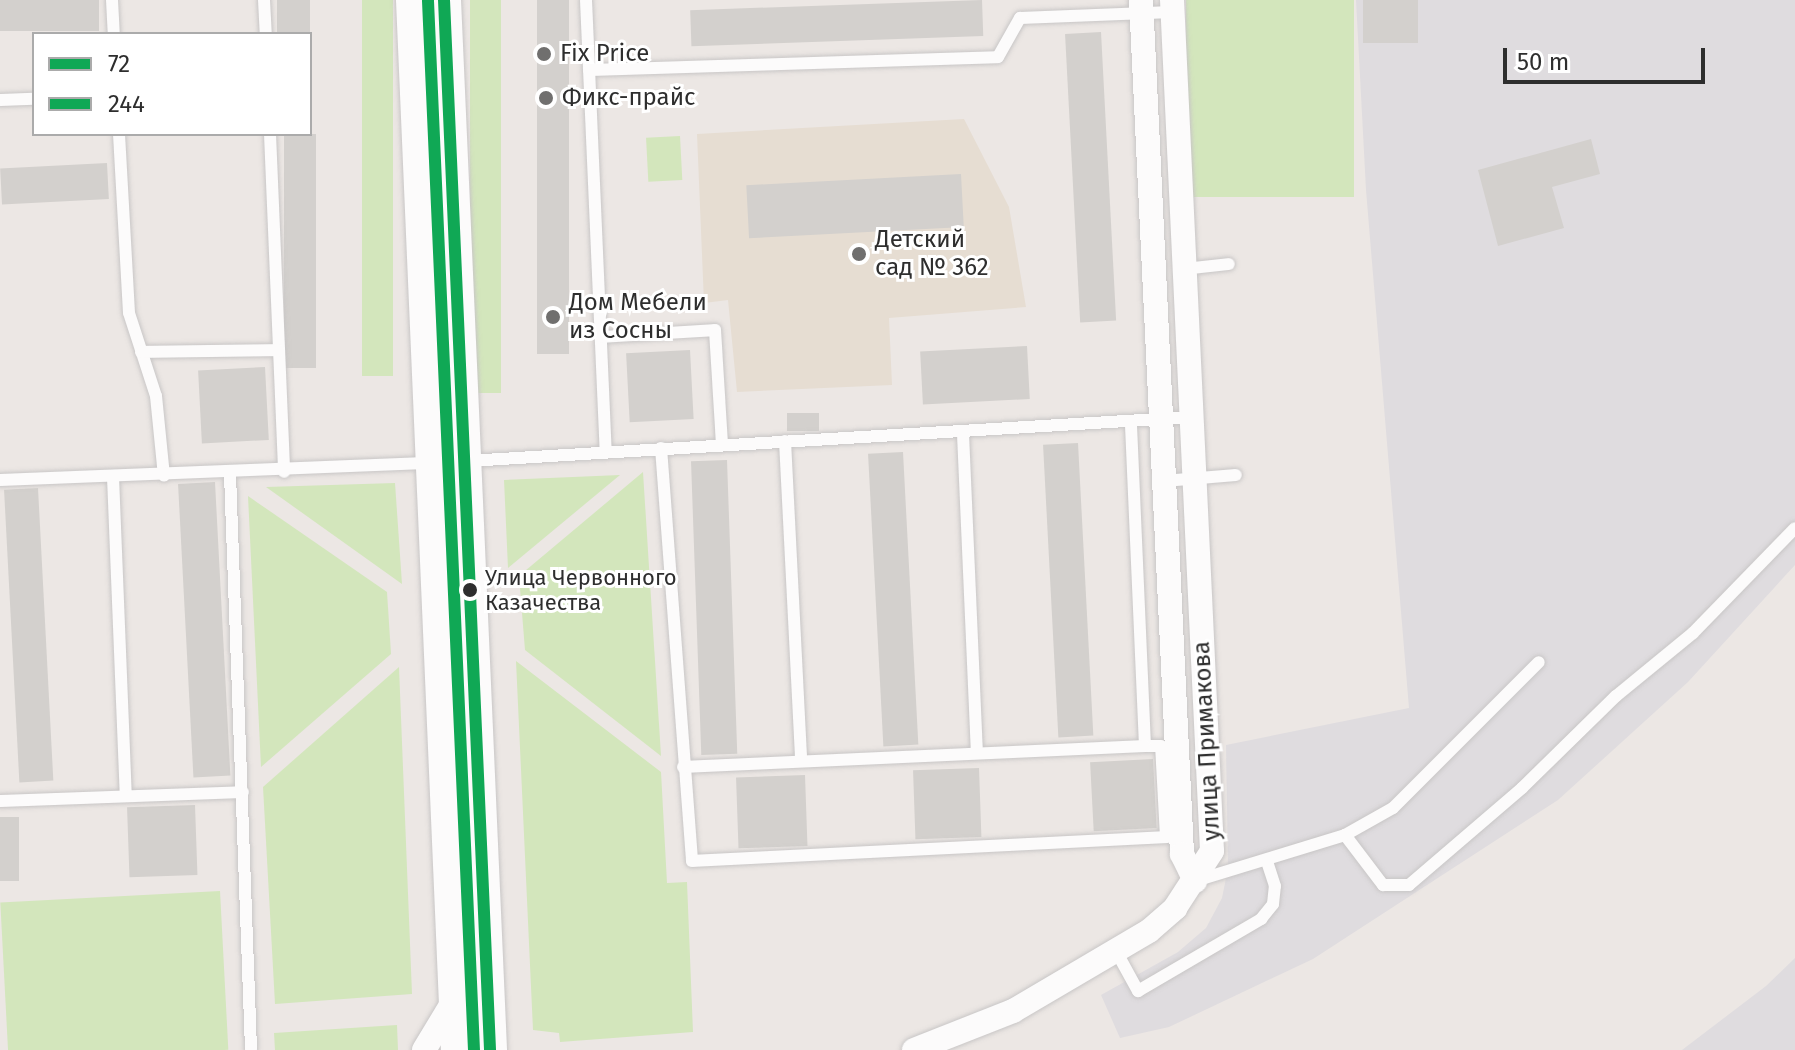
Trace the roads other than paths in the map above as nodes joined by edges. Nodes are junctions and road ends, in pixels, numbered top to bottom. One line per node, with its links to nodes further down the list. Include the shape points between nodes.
1 (112, 0): 8 (lane)
2 (264, 0): 9 (lane)
3 (413, 0): 28 (main road)
4 (444, 0): 28 (main road)
5 (586, 0): 10 (lane)
6 (1142, 6): 7 (lane); 10 (lane, via 1020,18 998,57); 21 (street, улица Примакова)
7 (1172, 6): 16 (street, улица Примакова)
8 (114, 32)
9 (266, 32)
10 (589, 70): 17 (lane)
11 (32, 99): 12 (lane)
12 (0, 100)
13 (119, 136): 19 (lane, via 129,313)
14 (270, 136): 18 (lane)
15 (1229, 264): 16 (lane)
16 (1184, 269): 20 (street, улица Примакова)
17 (601, 337): 25 (lane, via 715,330); 27 (lane)
18 (279, 350): 19 (lane); 29 (lane)
19 (141, 352): 32 (lane, via 156,396)
20 (1191, 417): 21 (lane); 35 (street, улица Примакова)
21 (1161, 419): 22 (lane); 36 (street, улица Примакова)
22 (1131, 421): 23 (lane); 39 (lane)
23 (963, 434): 24 (lane); 40 (lane)
24 (785, 441): 25 (lane); 41 (lane)
25 (722, 445): 26 (lane)
26 (661, 448): 27 (lane); 42 (lane)
27 (606, 452): 28 (lane)
28 (449, 462): 29 (lane); 50 (main road); 54 (main road)
29 (284, 472): 30 (lane)
30 (230, 474): 32 (lane); 43 (lane)
31 (1236, 475): 35 (lane)
32 (164, 476): 33 (lane)
33 (113, 477): 34 (lane); 44 (lane)
34 (0, 480)
35 (1194, 480): 36 (lane); 48 (street, улица Примакова, via 1212,851)
36 (1164, 481): 48 (street, улица Примакова, via 1182,854)
37 (1795, 528): 46 (lane, via 1693,633 1409,885 1383,885)
38 (1539, 662): 46 (lane, via 1393,808)
39 (1145, 746): 40 (lane); 42 (lane, via 1161,746 1166,837 692,861)
40 (977, 753): 41 (lane)
41 (801, 761): 42 (lane)
42 (683, 767)
43 (243, 792): 44 (lane); 51 (lane)
44 (126, 796): 45 (lane)
45 (0, 801)
46 (1345, 835): 47 (lane)
47 (1267, 861): 48 (lane); 49 (lane, via 1275,886 1273,904 1261,919 1138,991)
48 (1195, 881): 49 (street, via 1175,908)
49 (1116, 951): 55 (street, via 1013,1011)
50 (456, 997): 52 (street); 53 (main road)
51 (251, 1050)
52 (424, 1050)
53 (458, 1050)
54 (490, 1050)
55 (914, 1050)

